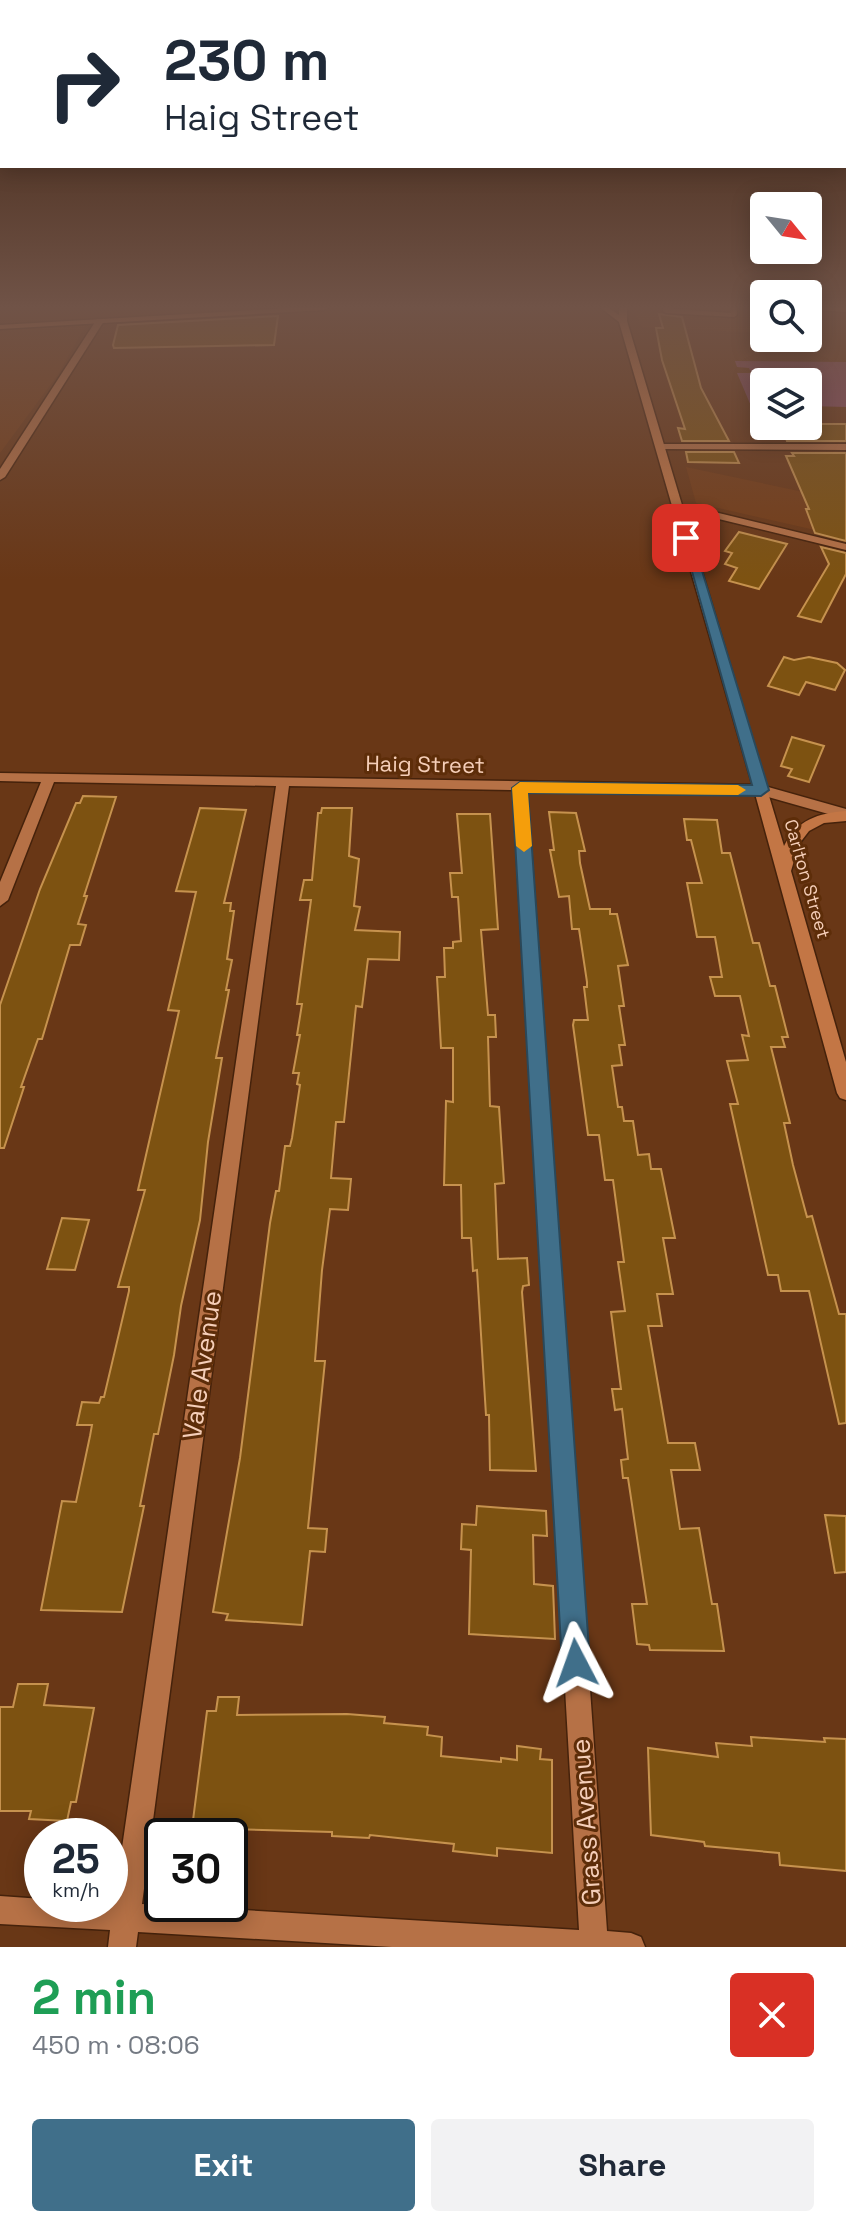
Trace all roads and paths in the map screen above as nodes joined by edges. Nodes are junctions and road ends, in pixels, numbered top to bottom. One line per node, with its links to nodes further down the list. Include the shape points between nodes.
1 (50, 399): 5 (street)
2 (646, 399): 3 (main road, Carlton Street)
3 (660, 446): 4 (street); 6 (main road, Carlton Street)
4 (846, 447)
5 (1, 475)
6 (678, 510): 7 (street); 12 (main road, Carlton Street)
7 (846, 547)
8 (0, 777): 9 (street, Haig Street)
9 (49, 778): 10 (street, Haig Street); 15 (street)
10 (283, 783): 11 (street, Haig Street); 17 (street, Vale Avenue)
11 (520, 788): 12 (street, Haig Street); 22 (street, Grass Avenue)
12 (761, 790): 13 (street, Haig Street); 14 (main road, Carlton Street)
13 (846, 815): 14 (main road, via 804,827 788,845)
14 (786, 881): 16 (main road, Carlton Street)
15 (0, 900)
16 (846, 1093)
17 (128, 1904)
18 (0, 1910): 19 (street)
19 (24, 1912)
20 (128, 1918): 22 (street)
21 (125, 1922): 23 (street, Vale Avenue)
22 (594, 1946): 24 (street)
23 (122, 1947)
24 (631, 1947)

